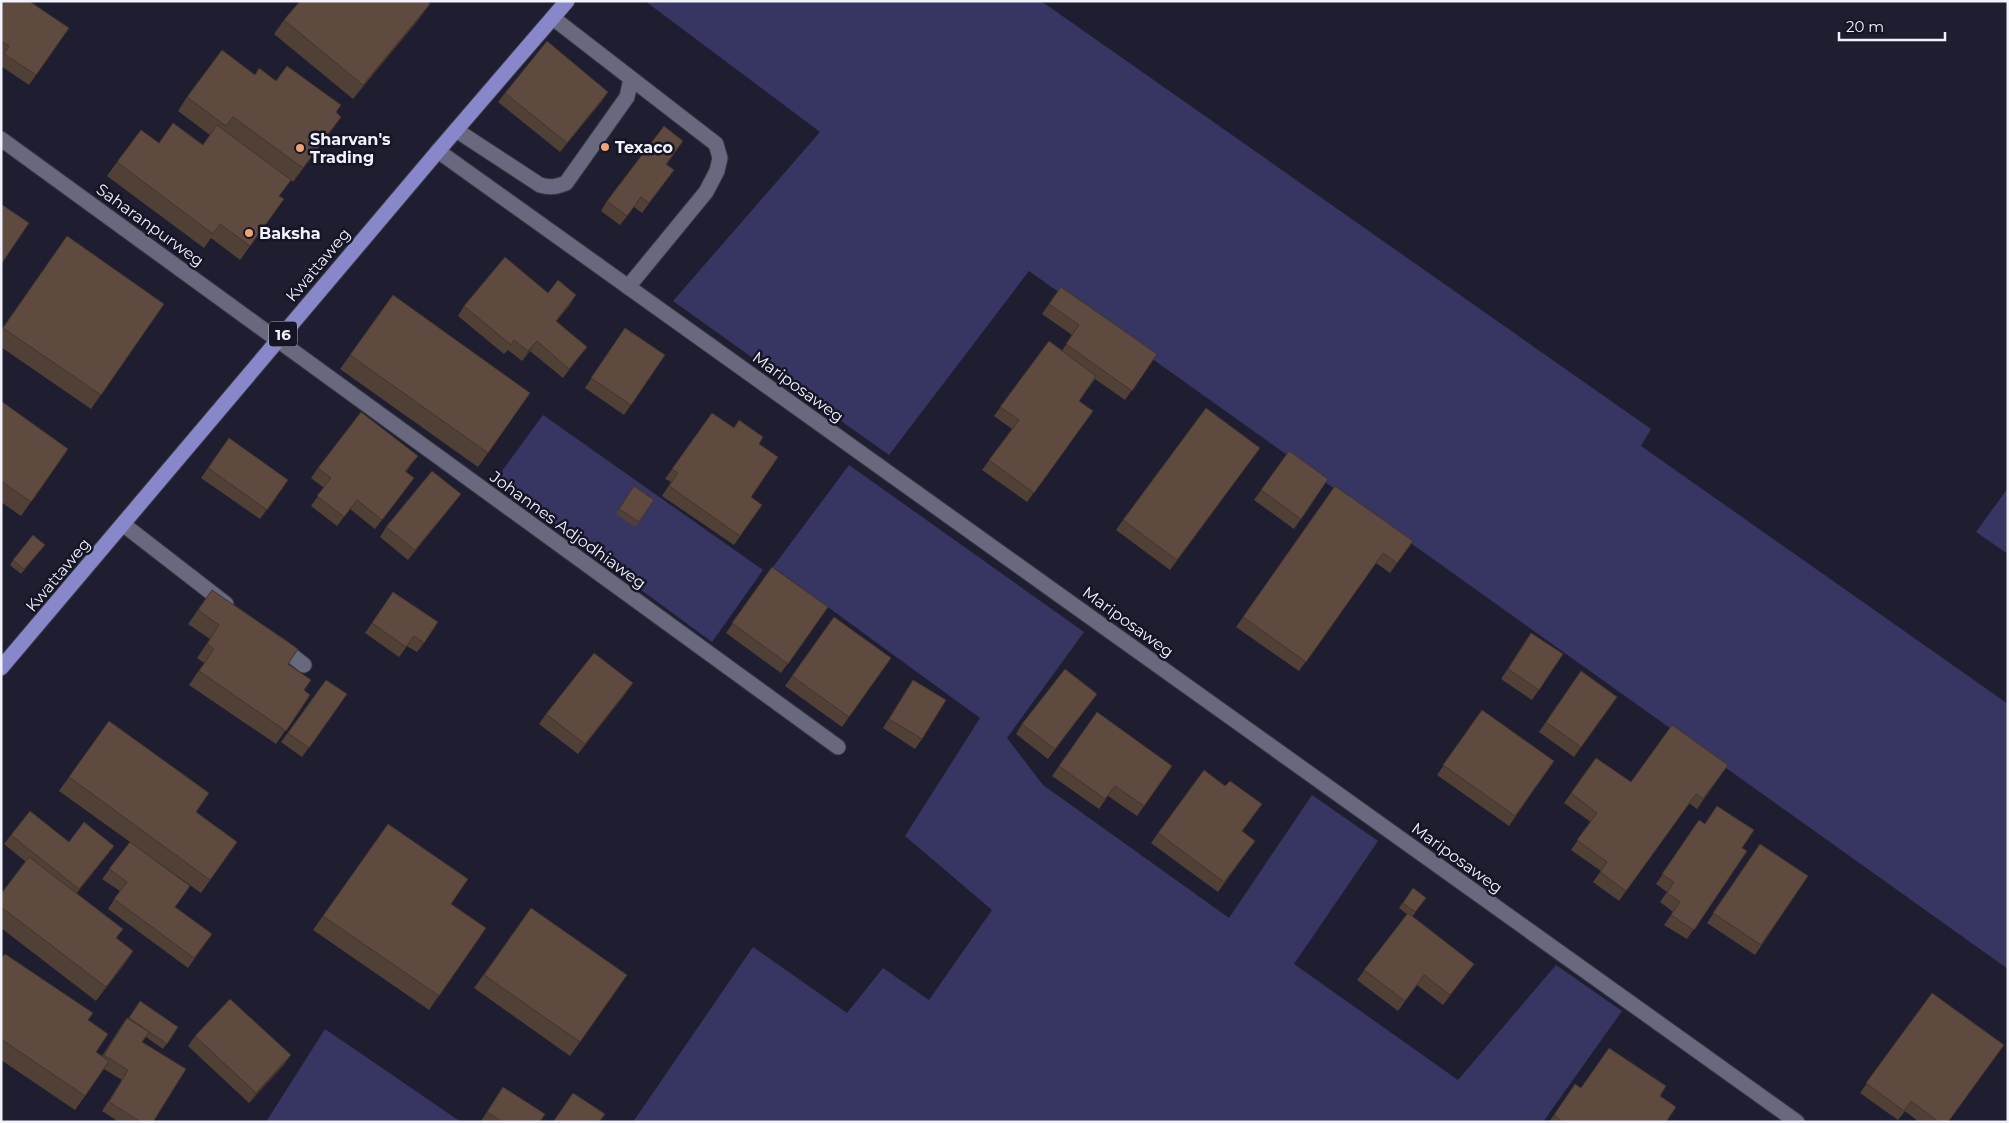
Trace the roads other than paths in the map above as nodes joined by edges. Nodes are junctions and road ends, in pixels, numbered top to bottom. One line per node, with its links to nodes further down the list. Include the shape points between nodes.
1 (568, 1): 2 (main road, Kwattaweg / 16)
2 (553, 18): 3 (street); 4 (main road, Kwattaweg / 16)
3 (631, 78): 4 (street, via 627,97 566,183 558,186 540,185); 7 (street, via 716,144 720,158 706,192)
4 (456, 130): 6 (main road, Kwattaweg / 16)
5 (1, 139): 8 (street, Saharanpurweg)
6 (438, 151): 7 (street, Mariposaweg); 8 (main road, Kwattaweg / 16)
7 (628, 287): 15 (street, Mariposaweg)
8 (278, 340): 9 (main road, Kwattaweg / 16); 14 (street, Johannes Adjodhiaweg)
9 (124, 524): 10 (street); 13 (main road, Kwattaweg / 16)
10 (241, 616)
11 (264, 634): 12 (street)
12 (304, 665)
13 (1, 668)
14 (838, 747)
15 (1797, 1122)

